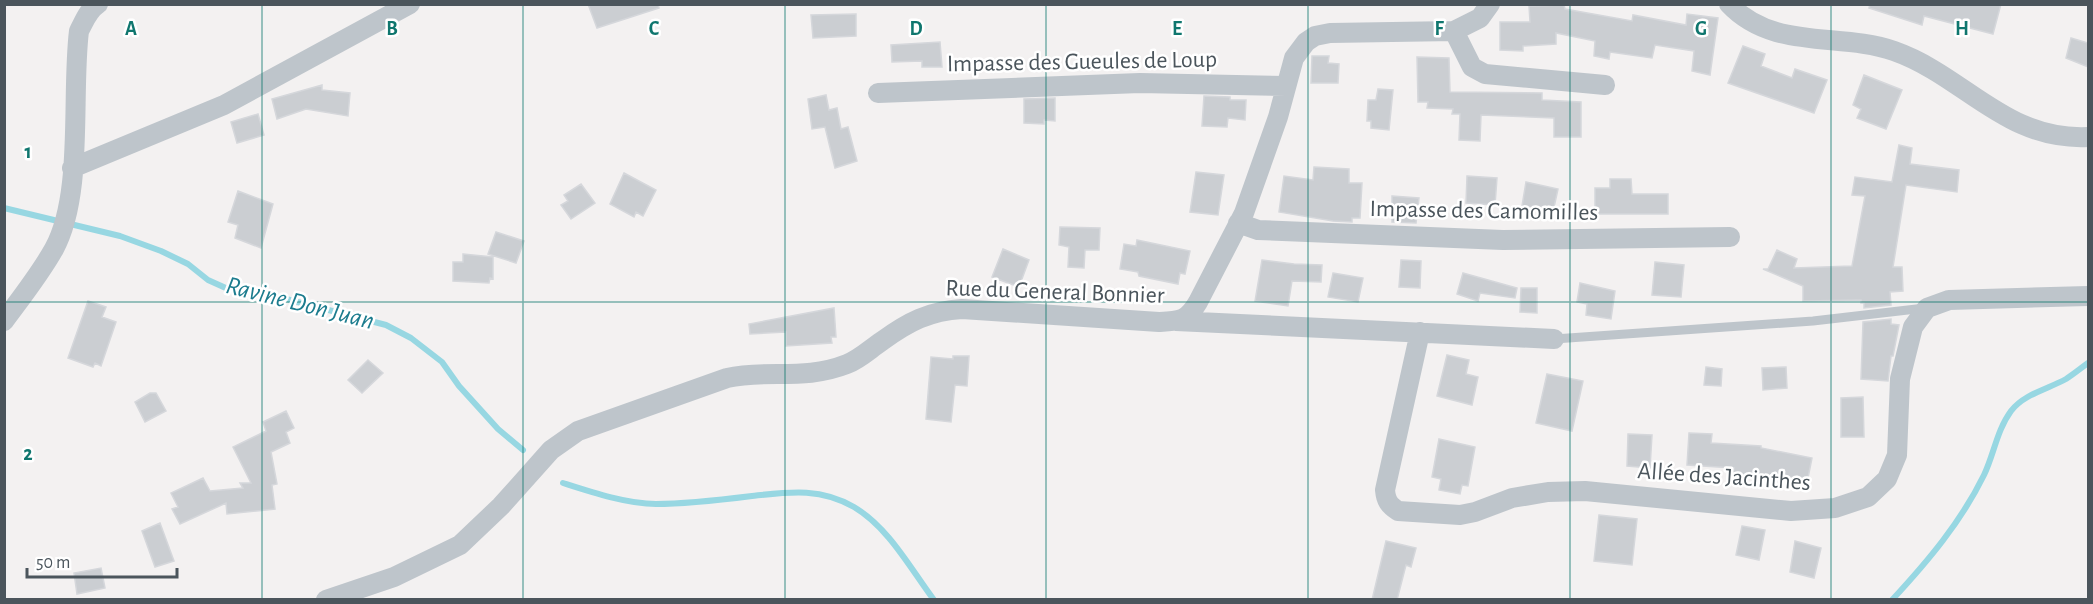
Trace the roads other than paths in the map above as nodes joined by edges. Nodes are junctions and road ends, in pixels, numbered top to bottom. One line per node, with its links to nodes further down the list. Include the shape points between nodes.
1 (98, 4): 10 (street, via 79,31)
2 (410, 4): 10 (street, via 224,105)
3 (1490, 4): 5 (street, Rue du General Bonnier, via 1480,18)
4 (1729, 4): 9 (street, via 1760,27 1783,35 1891,50 1926,66 2022,125 2048,133)
5 (1454, 31): 6 (street, via 1472,67 1485,74); 7 (street, Rue du General Bonnier, via 1315,36 1294,58)
6 (1605, 85)
7 (1286, 86): 8 (street, Impasse des Gueules de Loup, via 1140,82); 11 (street, Rue du General Bonnier)
8 (878, 93)
9 (2088, 137)
10 (72, 168): 15 (street, via 68,209 54,248)
11 (1238, 223): 12 (street, Impasse des Camomilles, via 1258,230 1503,240); 16 (street, Rue du General Bonnier, via 1192,312)
12 (1730, 237)
13 (2088, 296): 14 (street, via 1949,300)
14 (1928, 308): 17 (street, Allée des Jacinthes, via 1913,327 1900,379 1897,455 1887,479 1868,497 1846,505 1791,511 1585,491 1512,498 1460,514 1398,511 1390,506 1385,490); 18 (lane, via 1813,321)
15 (4, 321)
16 (1175, 321): 17 (street); 19 (street, Rue du General Bonnier, via 940,310 909,323 847,364 818,372 727,378 578,431 551,450 460,545 394,577)
17 (1420, 332): 18 (street)
18 (1554, 339)
19 (326, 600)

